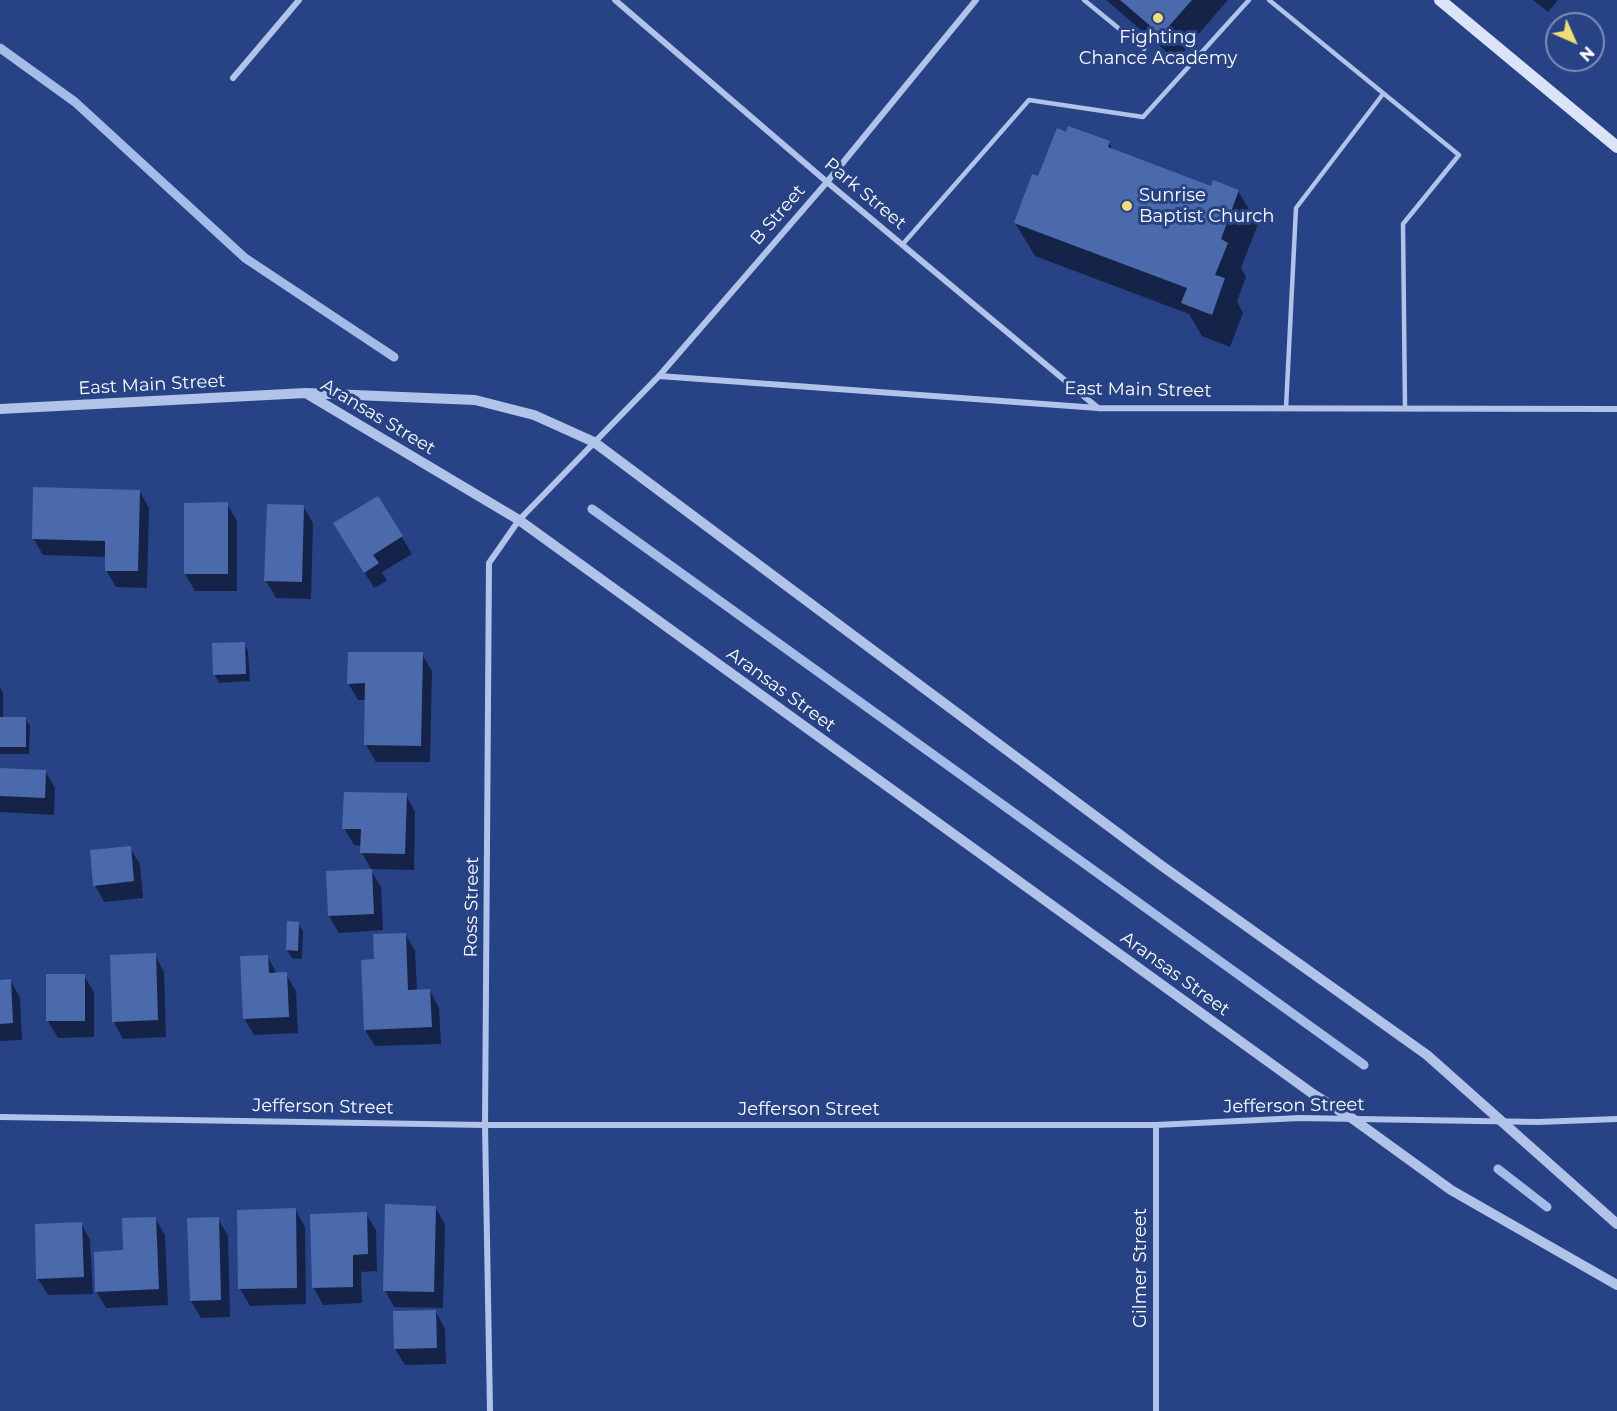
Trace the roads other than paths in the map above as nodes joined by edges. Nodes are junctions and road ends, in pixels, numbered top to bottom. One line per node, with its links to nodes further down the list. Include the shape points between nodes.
1 (299, 0): 9 (street)
2 (615, 0): 12 (street, Park Street)
3 (976, 0): 12 (street, B Street)
4 (1084, 0): 8 (lane)
5 (1249, 0): 13 (lane, via 1143,117 1029,100)
6 (1269, 0): 10 (lane)
7 (1440, 0): 11 (main road)
8 (1144, 49)
9 (233, 78)
10 (1383, 94): 17 (lane, via 1296,208); 18 (lane, via 1458,155 1404,224)
11 (1617, 147)
12 (827, 182): 13 (street, Park Street); 14 (street, B Street)
13 (902, 245): 16 (street, Park Street)
14 (659, 376): 16 (street, East Main Street); 21 (street, B Street)
15 (306, 393): 19 (street, East Main Street); 21 (street, Aransas Street, via 475,400 534,415); 22 (street, Aransas Street)
16 (1098, 408): 17 (street, East Main Street)
17 (1286, 408): 18 (street, East Main Street)
18 (1405, 408): 20 (street, East Main Street)
19 (0, 409)
20 (1617, 409)
21 (594, 442): 22 (street, Ross Street); 26 (street, Aransas Street, via 1162,866 1427,1055)
22 (519, 520): 24 (street, Aransas Street, via 1095,938); 27 (street, Ross Street, via 489,563)
23 (0, 1117): 27 (street, Jefferson Street)
24 (1353, 1119): 26 (street, Jefferson Street); 28 (street, Jefferson Street); 30 (street, Aransas Street, via 1451,1190)
25 (1617, 1119): 26 (street, Jefferson Street)
26 (1502, 1121): 29 (street, Aransas Street)
27 (485, 1125): 28 (street, Jefferson Street); 31 (street, Ross Street)
28 (1156, 1125): 32 (street, Gilmer Street)
29 (1617, 1224)
30 (1617, 1285)
31 (490, 1411)
32 (1156, 1411)

